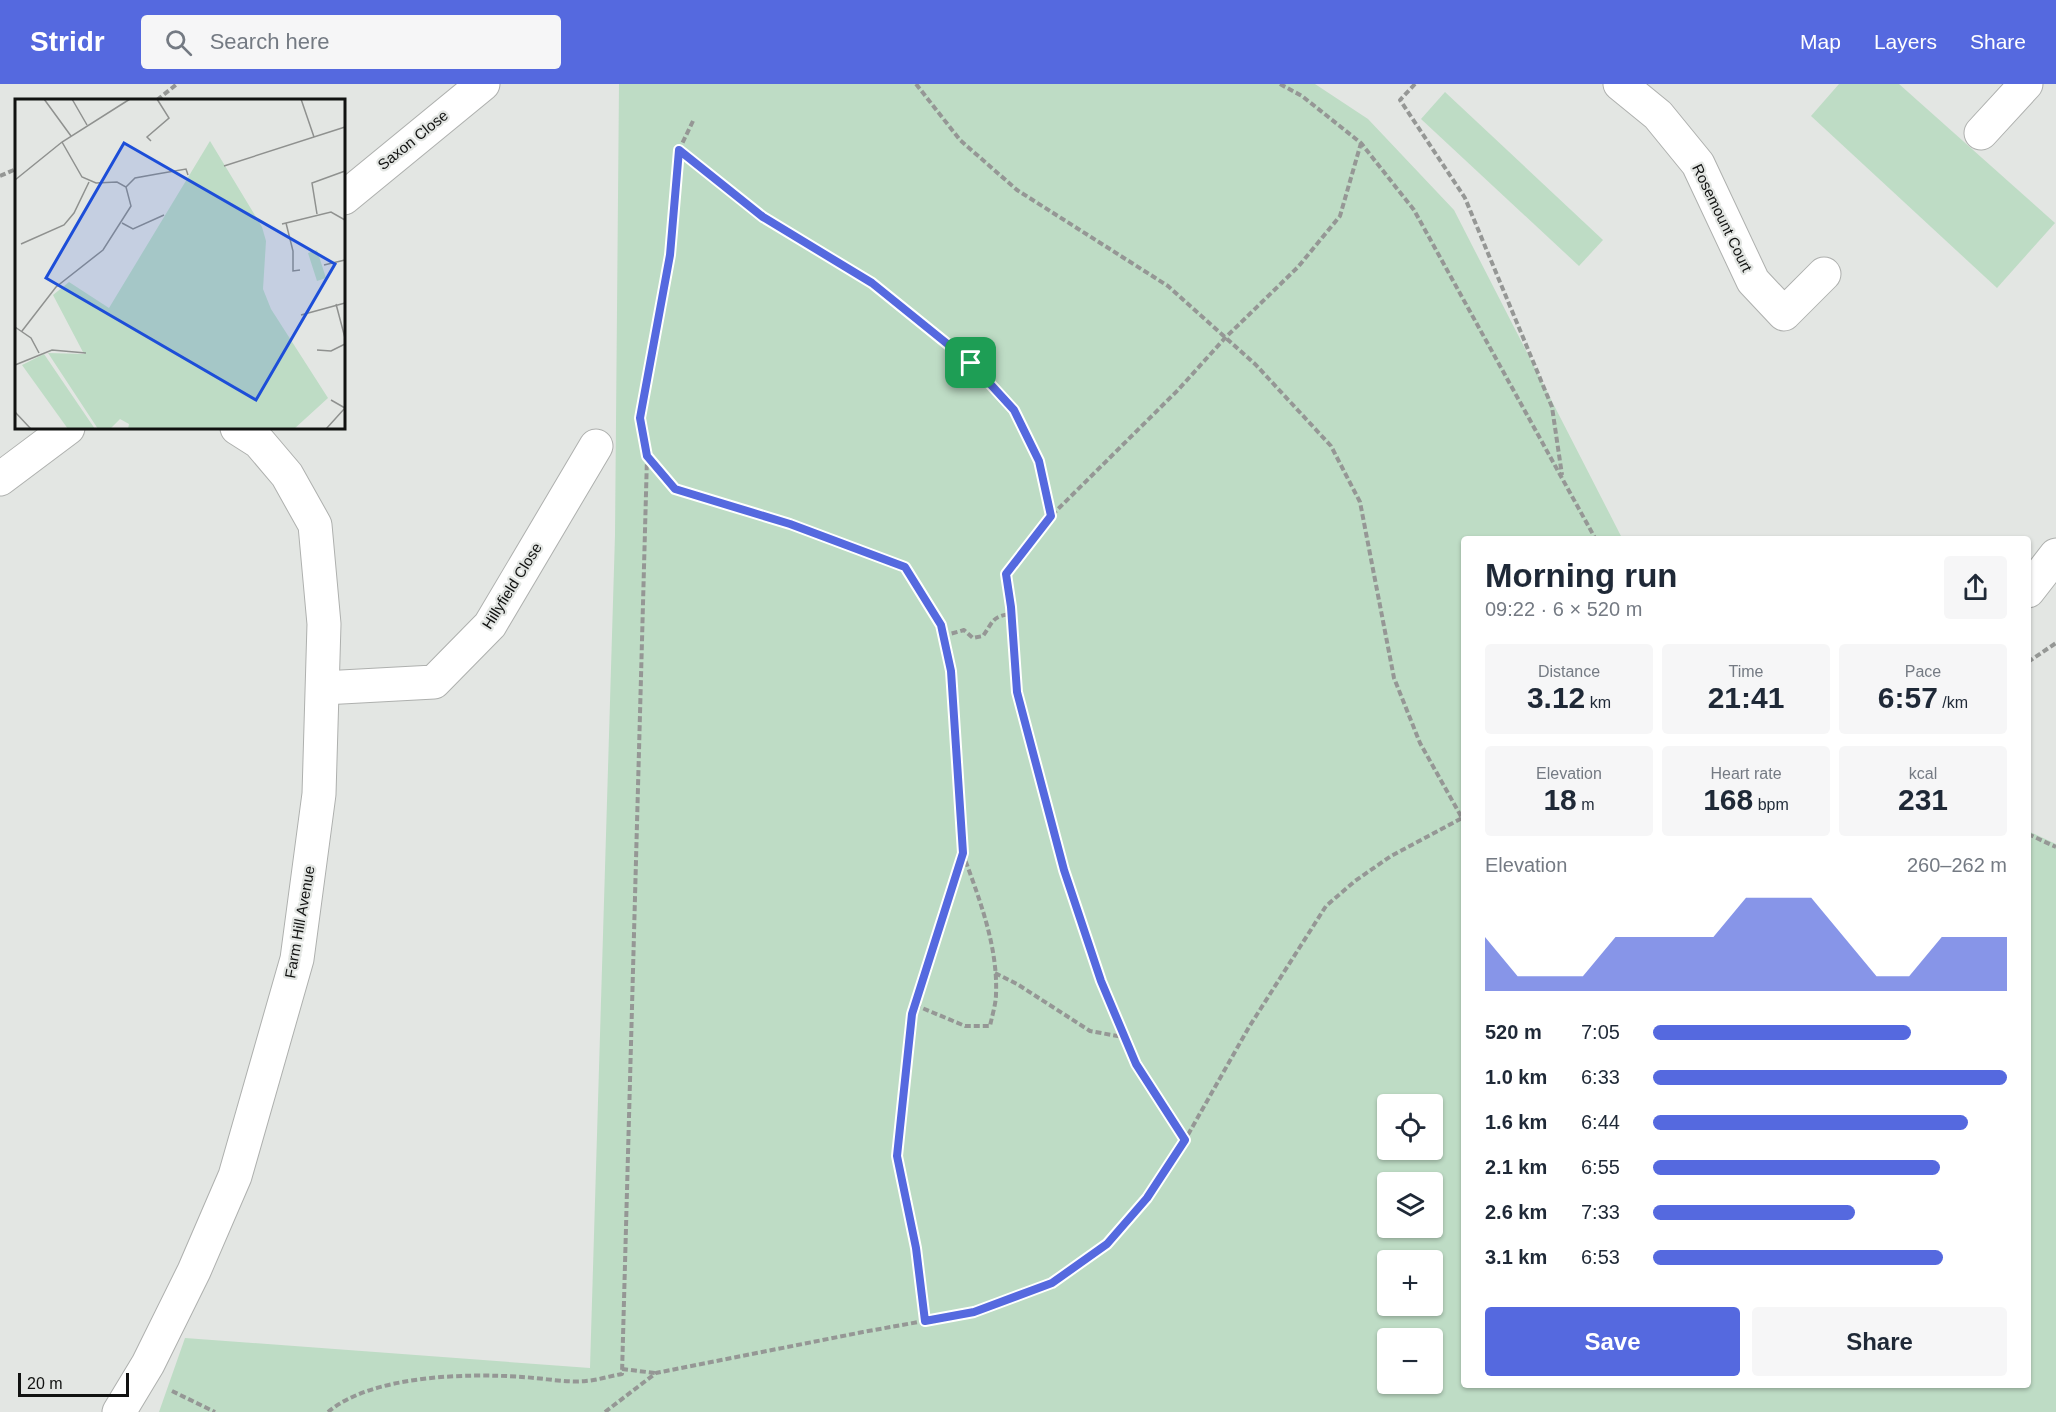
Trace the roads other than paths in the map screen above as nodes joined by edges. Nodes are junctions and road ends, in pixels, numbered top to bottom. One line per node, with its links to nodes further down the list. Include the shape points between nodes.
1 (483, 84): 5 (street, Saxon Close)
2 (1620, 84): 6 (street, Rosemount Court, via 1658,115 1698,164 1753,281 1784,314)
3 (2026, 84): 4 (street)
4 (1981, 133)
5 (345, 197)
6 (1824, 274)
7 (67, 429): 10 (street)
8 (239, 429): 13 (street, Farm Hill Avenue, via 259,442 287,475 315,525 324,624)
9 (596, 446): 13 (street, Hillyfield Close, via 490,625 434,682)
10 (0, 479)
11 (2056, 555): 12 (street)
12 (2031, 587)
13 (323, 688): 14 (street, Farm Hill Avenue, via 319,794 297,958 235,1176 194,1271 148,1364)
14 (119, 1412)

